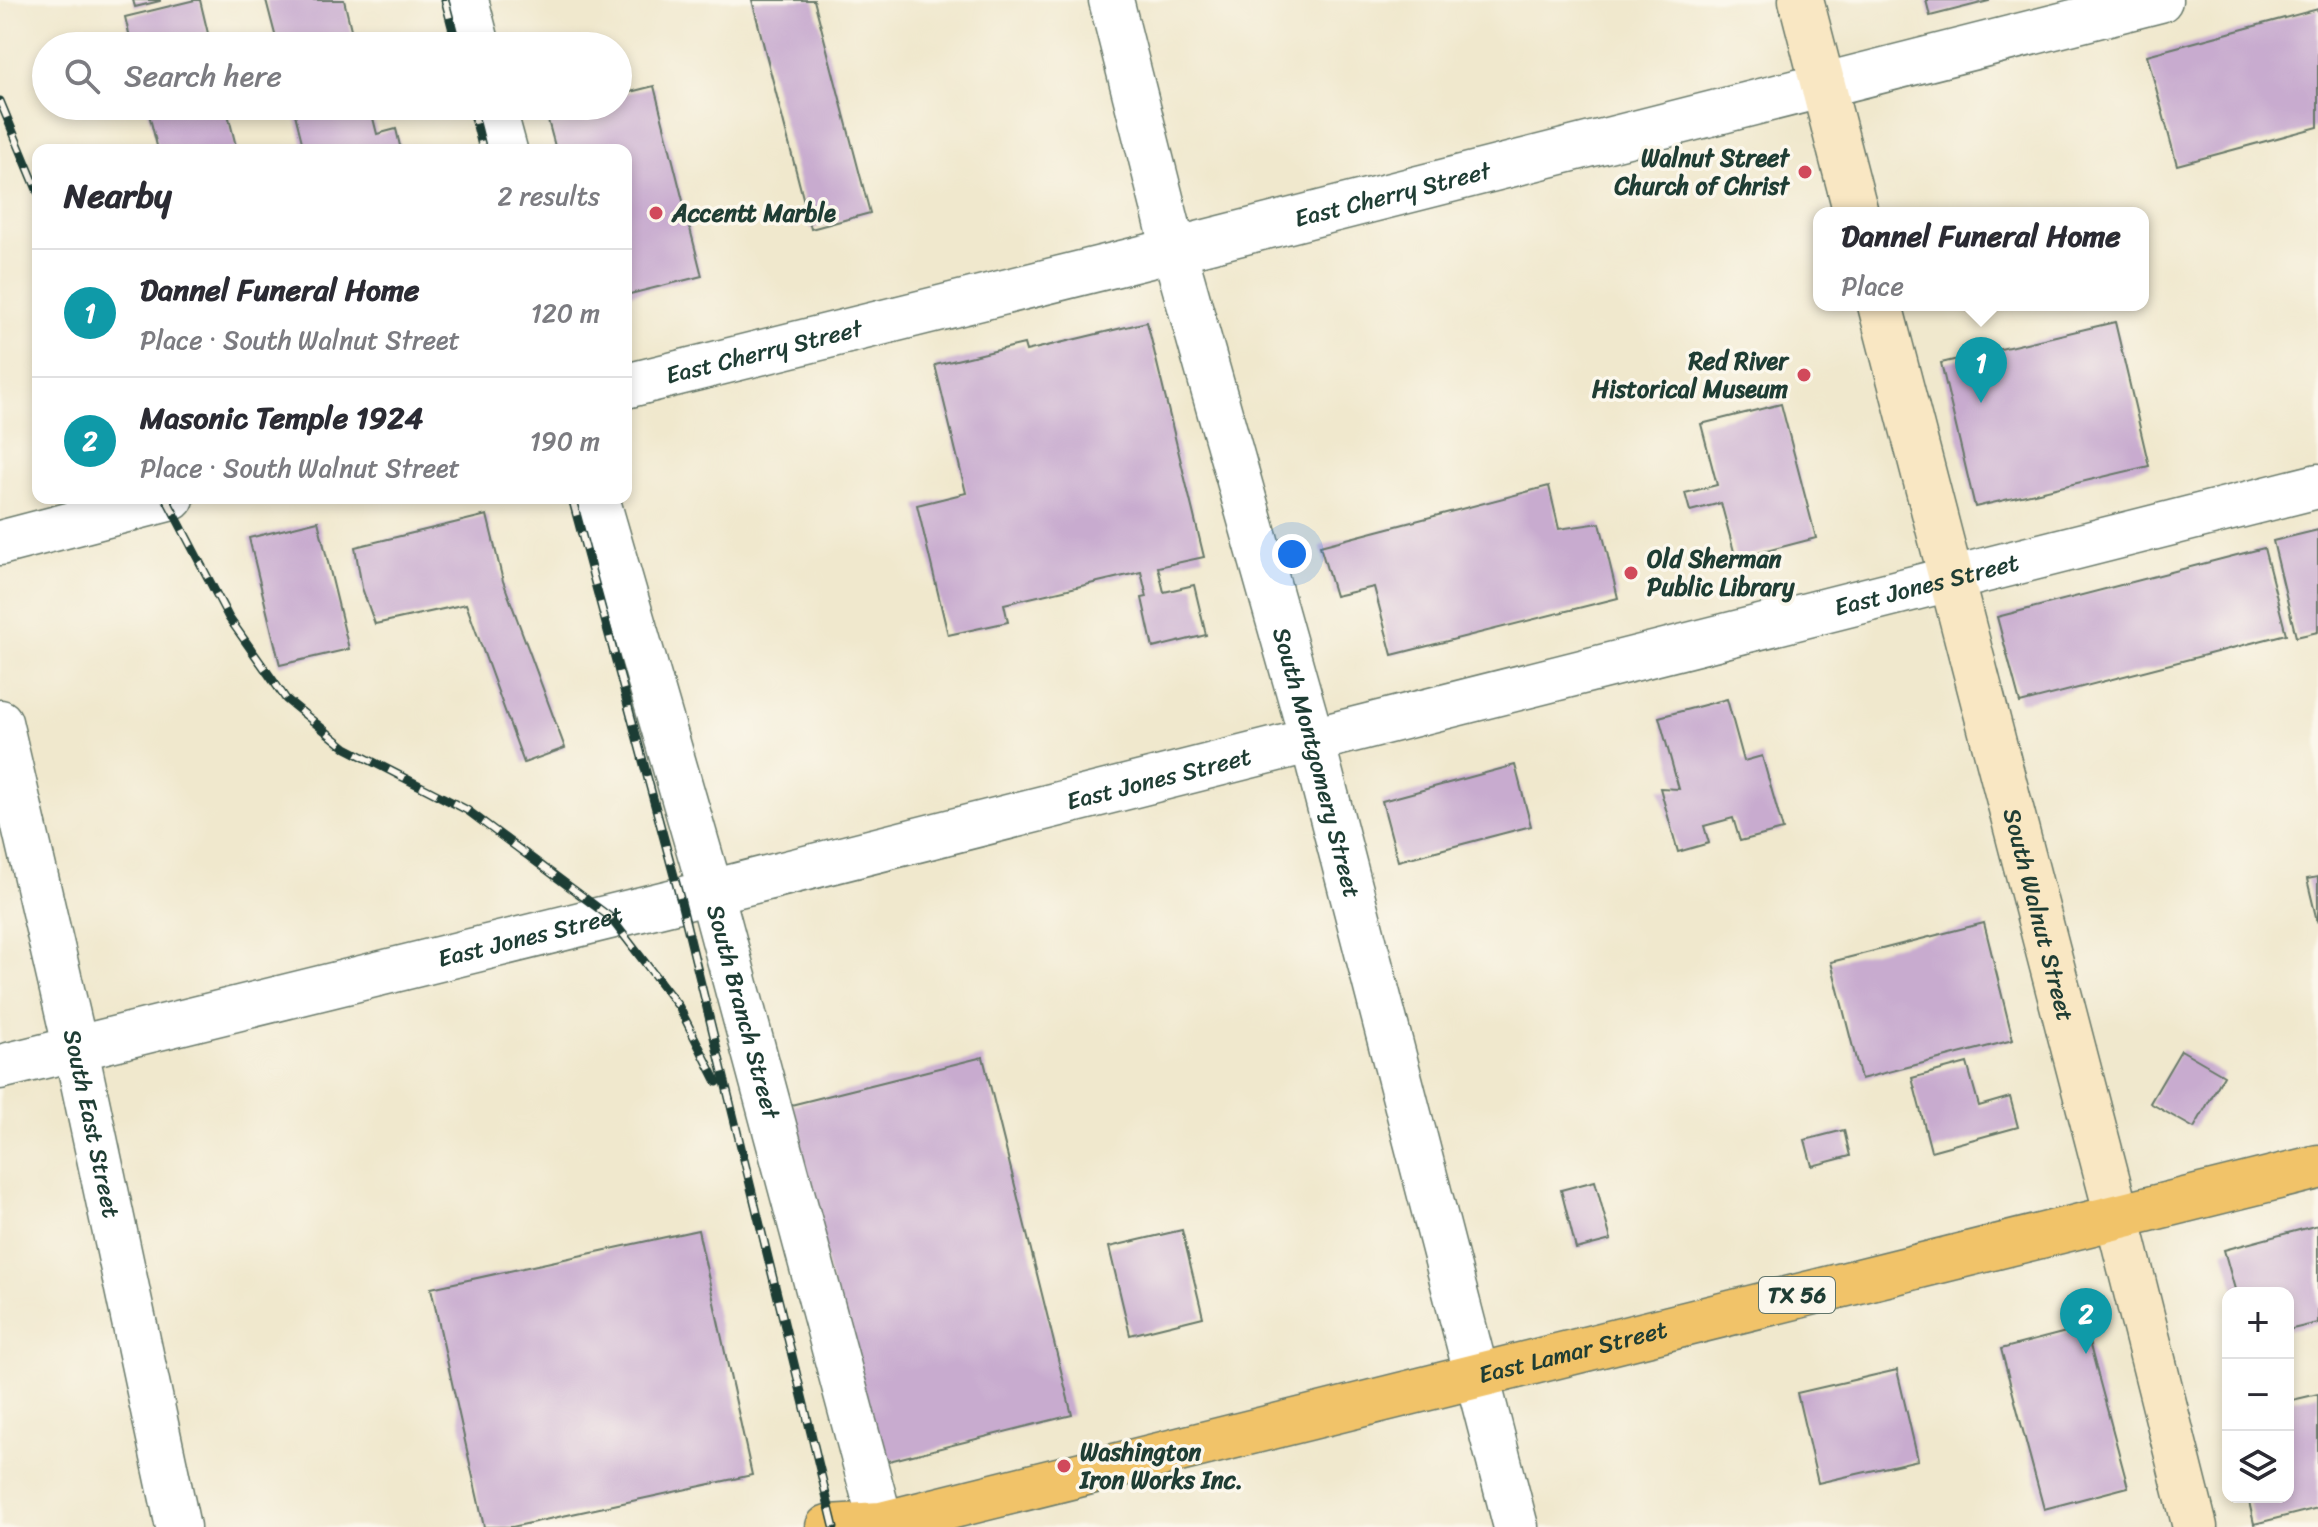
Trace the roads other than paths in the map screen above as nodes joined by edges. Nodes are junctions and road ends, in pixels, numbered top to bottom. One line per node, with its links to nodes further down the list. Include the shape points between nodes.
1 (466, 0): 5 (street)
2 (1111, 0): 10 (street, South Montgomery Street)
3 (1801, 0): 6 (street)
4 (2160, 0): 6 (street, East Cherry Street)
5 (474, 32)
6 (1823, 86): 9 (street); 10 (street, East Cherry Street)
7 (497, 120): 8 (street)
8 (503, 144)
9 (1854, 207)
10 (1174, 250): 12 (street, East Cherry Street); 19 (street, South Montgomery Street)
11 (1882, 311): 17 (street, South Walnut Street)
12 (632, 385)
13 (2318, 486): 17 (street, East Jones Street)
14 (149, 504): 16 (street)
15 (599, 504): 20 (street, South Branch Street)
16 (0, 543)
17 (1949, 577): 19 (street, East Jones Street); 24 (street, South Walnut Street)
18 (0, 722): 21 (street, South East Street)
19 (1312, 740): 20 (street, East Jones Street); 25 (street, South Montgomery Street)
20 (711, 892): 21 (street, East Jones Street); 26 (street, South Branch Street)
21 (76, 1050): 22 (street, East Jones Street); 27 (street, South East Street)
22 (0, 1067)
23 (2318, 1167): 24 (main road, East Lamar Street / TX 56)
24 (2117, 1216): 25 (main road, East Lamar Street / TX 56); 30 (street, South Walnut Street)
25 (1478, 1375): 26 (main road, East Lamar Street / TX 56); 29 (street, South Montgomery Street)
26 (882, 1526): 28 (main road, East Lamar Street / TX 56)
27 (178, 1527)
28 (828, 1527)
29 (1516, 1527)
30 (2195, 1527)

